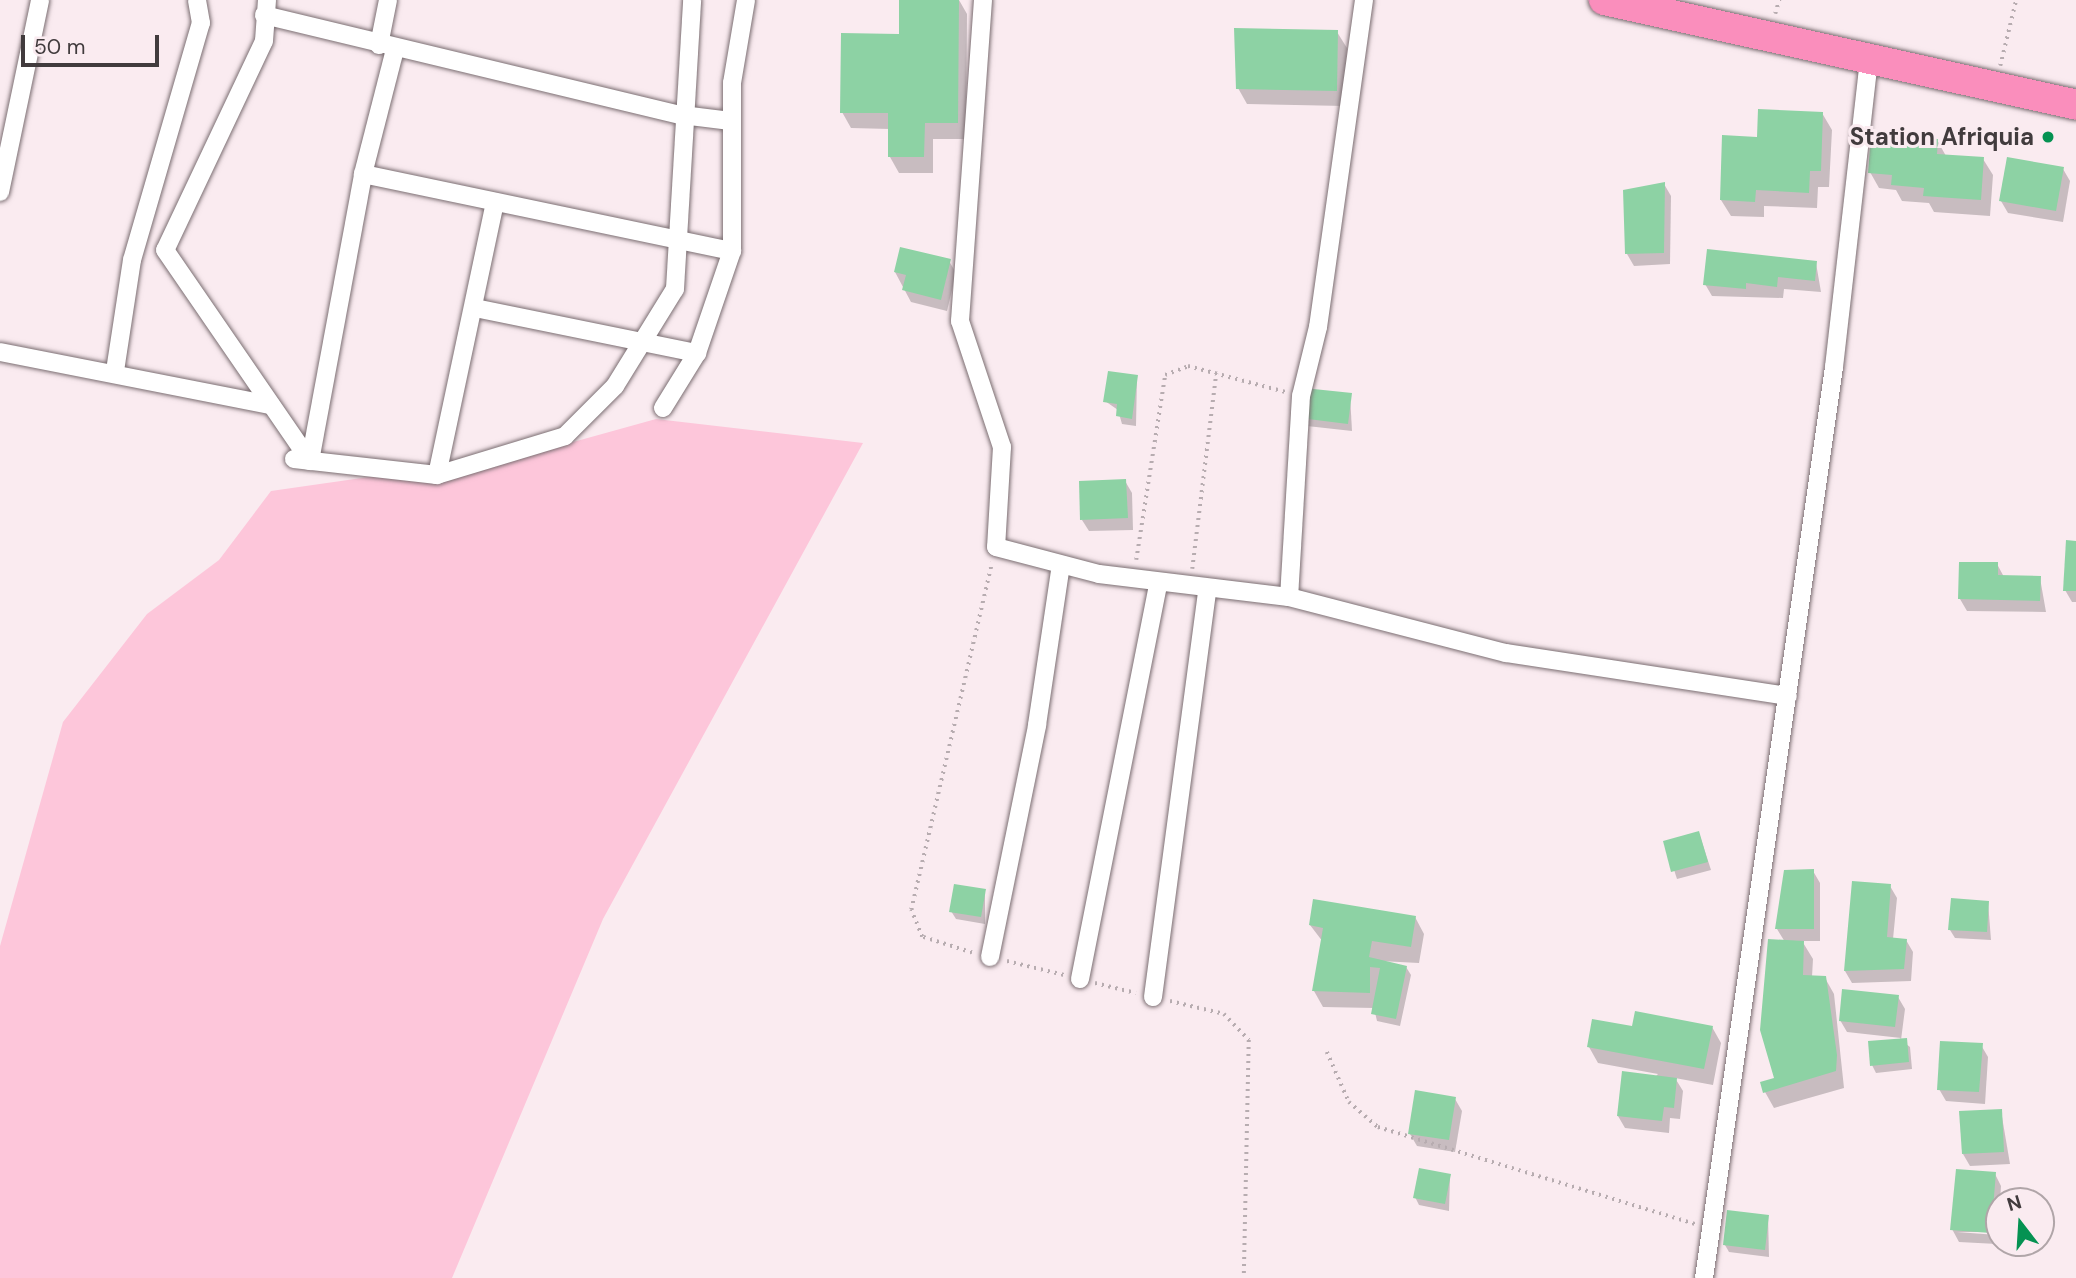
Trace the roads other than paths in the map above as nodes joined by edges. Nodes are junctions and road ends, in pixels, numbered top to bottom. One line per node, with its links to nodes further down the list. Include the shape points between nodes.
1 (40, 0): 15 (street)
2 (197, 0): 25 (street, via 201,23 132,260)
3 (388, 0): 10 (street)
4 (692, 0): 13 (street)
5 (746, 0): 14 (street)
6 (983, 0): 30 (street, via 960,321 1002,447 996,547)
7 (1364, 0): 33 (street, via 1318,327 1301,396)
8 (1604, 0): 11 (highway)
9 (265, 8): 10 (street); 26 (street, via 264,41 165,250)
10 (387, 47): 13 (street); 16 (street)
11 (1869, 59): 12 (highway); 34 (street)
12 (2076, 104)
13 (682, 116): 14 (street); 19 (street)
14 (731, 121): 20 (street)
15 (6, 135): 17 (street)
16 (363, 174): 18 (street); 28 (street)
17 (0, 191)
18 (495, 202): 19 (street); 21 (street)
19 (682, 240): 20 (street); 22 (street, via 675,289)
20 (733, 251): 24 (street)
21 (475, 308): 22 (street); 29 (street)
22 (645, 342): 24 (street); 29 (street, via 615,386 565,436)
23 (0, 352): 25 (street)
24 (697, 353): 27 (street)
25 (115, 371): 26 (street)
26 (271, 405): 28 (street)
27 (663, 408)
28 (302, 460): 29 (street)
29 (437, 475)
30 (1061, 565): 31 (street); 35 (street, via 1037,725)
31 (1158, 584): 32 (street); 36 (street)
32 (1198, 590): 33 (street); 37 (street)
33 (1289, 597): 34 (street, via 1506,653)
34 (1788, 696): 38 (street)
35 (990, 957)
36 (1080, 979)
37 (1153, 997)
38 (1704, 1278)

